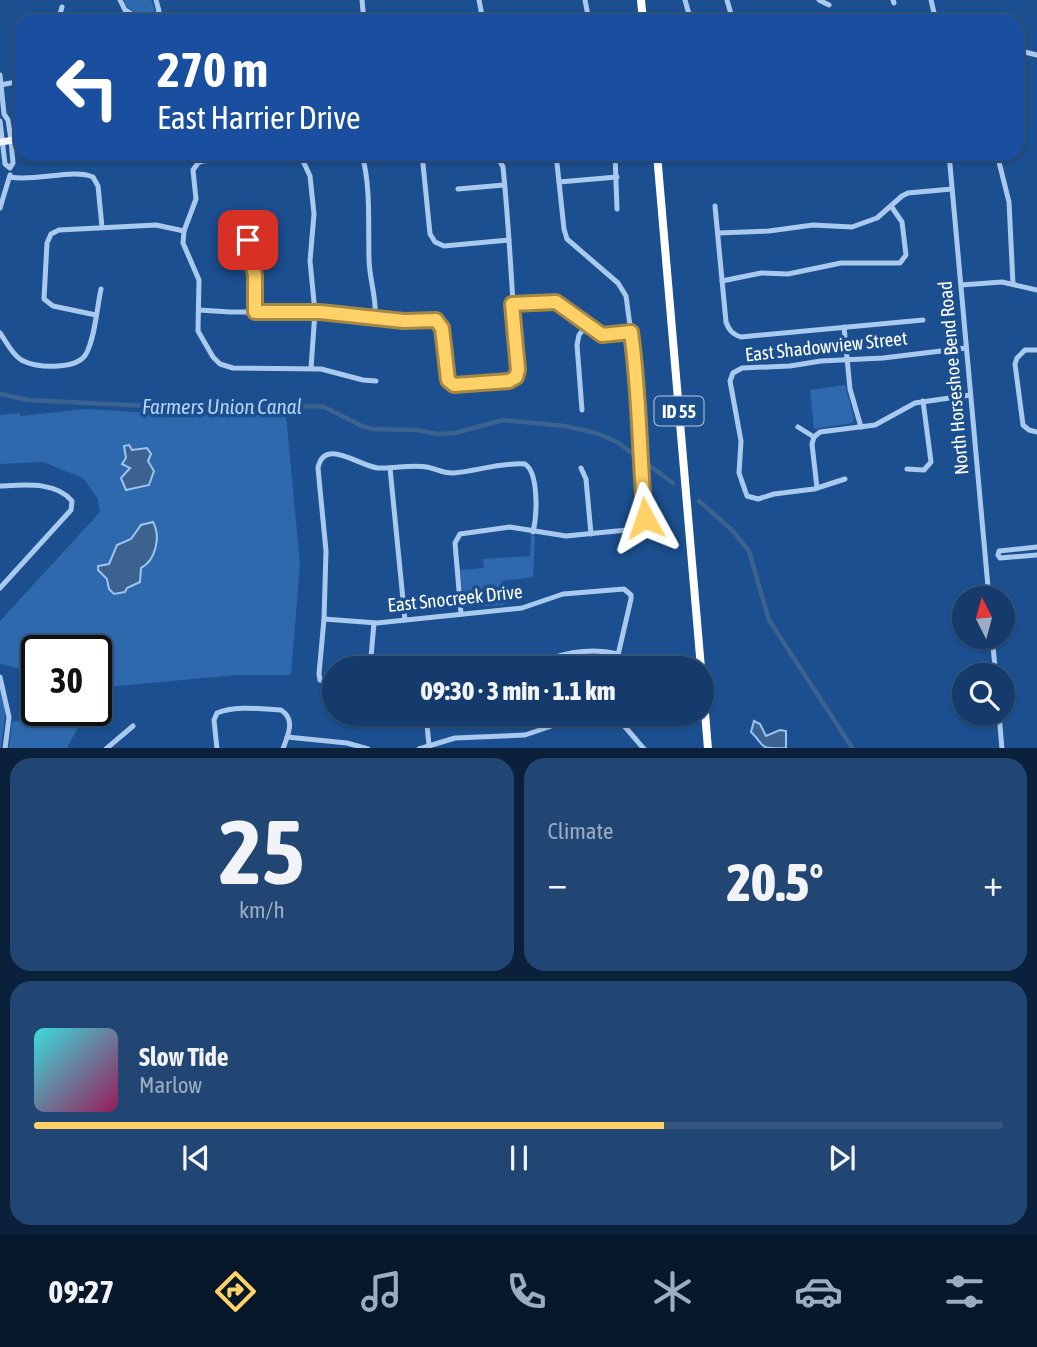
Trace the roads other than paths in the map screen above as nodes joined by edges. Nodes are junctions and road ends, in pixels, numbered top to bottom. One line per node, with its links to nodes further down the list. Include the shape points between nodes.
1 (120, 0): 6 (street)
2 (818, 0): 3 (street)
3 (829, 5)
4 (62, 7): 5 (street)
5 (60, 14)
6 (132, 14)
7 (0, 75): 8 (street)
8 (1, 85): 9 (street)
9 (1, 119): 10 (street, via 8,120)
10 (4, 141): 21 (street, via 13,163)
11 (209, 161): 33 (street, via 192,170 196,199)
12 (363, 161): 46 (street)
13 (423, 161): 35 (street, via 430,234 435,242 444,246)
14 (500, 161): 24 (street)
15 (557, 161): 23 (street)
16 (616, 161): 22 (street)
17 (658, 161): 83 (highway, ID 55)
18 (950, 161): 26 (street, North Horseshoe Bend Road)
19 (999, 161): 37 (street, via 1009,202)
20 (303, 162): 44 (street, via 310,176 314,214 310,261)
21 (10, 177): 29 (street); 32 (street, via 93,177)
22 (617, 177): 23 (street); 30 (street)
23 (559, 182): 50 (street, via 567,239 622,287)
24 (504, 184): 25 (street); 35 (street)
25 (458, 189)
26 (952, 189): 28 (street, via 908,193); 38 (street, North Horseshoe Bend Road)
27 (715, 206): 34 (street)
28 (891, 206): 34 (street, via 877,218 852,227 813,225); 36 (street, via 904,229 906,255 897,264 841,263)
29 (0, 208)
30 (617, 209)
31 (254, 215): 43 (street, via 248,240)
32 (102, 227): 33 (street, via 161,225); 45 (street, via 59,230 47,243 44,299 53,306)
33 (184, 231): 42 (street, via 185,250 199,280)
34 (718, 233): 36 (street)
35 (509, 240): 41 (street)
36 (722, 281): 49 (street, via 726,322 732,333 741,337)
37 (1013, 284): 38 (street); 40 (street)
38 (961, 285): 52 (street, North Horseshoe Bend Road)
39 (101, 289): 45 (street)
40 (1037, 290)
41 (512, 304): 46 (street, via 518,370 509,381 450,383 439,322); 48 (street, via 556,302)
42 (199, 310): 43 (street); 55 (street, via 198,331 220,364)
43 (255, 312): 44 (street)
44 (315, 312): 46 (street); 55 (street)
45 (96, 315): 51 (street, via 83,359 65,366 27,363 15,355)
46 (375, 318)
47 (923, 320): 49 (street)
48 (587, 325): 50 (street, via 602,335); 59 (street, via 577,345)
49 (844, 327): 54 (street)
50 (631, 332): 71 (street, via 645,518 637,528)
51 (0, 333)
52 (966, 348): 54 (street, East Shadowview Street); 57 (street, North Horseshoe Bend Road)
53 (1037, 350): 62 (street, via 1024,350 1016,364 1021,420)
54 (847, 359): 61 (street); 69 (street, East Shadowview Street, via 742,368 730,381 741,441 739,473 747,496 758,499)
55 (311, 368): 56 (street)
56 (376, 382)
57 (970, 395): 58 (street); 73 (street, North Horseshoe Bend Road)
58 (923, 401): 61 (street, via 875,425); 66 (street, via 931,463 924,470)
59 (582, 410)
60 (798, 427): 63 (street)
61 (861, 427): 63 (street, via 820,432)
62 (1037, 432)
63 (814, 437): 69 (street)
64 (390, 468): 70 (street, via 427,467 452,473 521,463 529,466 537,513); 77 (street, via 362,465 336,453 320,459 326,551); 78 (street)
65 (580, 468): 71 (street, via 586,479)
66 (907, 469)
67 (845, 480): 69 (street)
68 (0, 485): 75 (street, via 47,487 72,501 71,510)
69 (817, 488)
70 (533, 532): 71 (street); 76 (street, via 510,527 457,537)
71 (591, 534)
72 (1037, 550): 73 (street)
73 (985, 556): 74 (street, North Horseshoe Bend Road)
74 (988, 586)
75 (0, 588)
76 (461, 614): 78 (street, East Snocreek Drive); 80 (street, East Snocreek Drive, via 522,608 563,593 618,588 628,591 631,599)
77 (324, 619): 79 (street, East Snocreek Drive); 85 (street)
78 (405, 620): 79 (street, East Snocreek Drive)
79 (373, 623): 81 (street)
80 (618, 654): 82 (street, via 603,650)
81 (371, 656)
82 (556, 656)
83 (700, 656)
84 (0, 677): 94 (street, via 9,717)
85 (322, 680)
86 (133, 726): 95 (street)
87 (427, 726): 93 (street)
88 (552, 726): 93 (street, via 525,735 455,738)
89 (625, 726): 100 (street)
90 (706, 726): 101 (highway)
91 (1000, 726): 102 (street)
92 (287, 737): 96 (street, via 289,718 281,710 223,710 214,720); 97 (street); 98 (street)
93 (429, 745): 99 (street)
94 (5, 748)
95 (106, 748)
96 (217, 748)
97 (283, 748)
98 (368, 748)
99 (419, 748)
100 (644, 748)
101 (708, 748)
102 (1002, 748)

